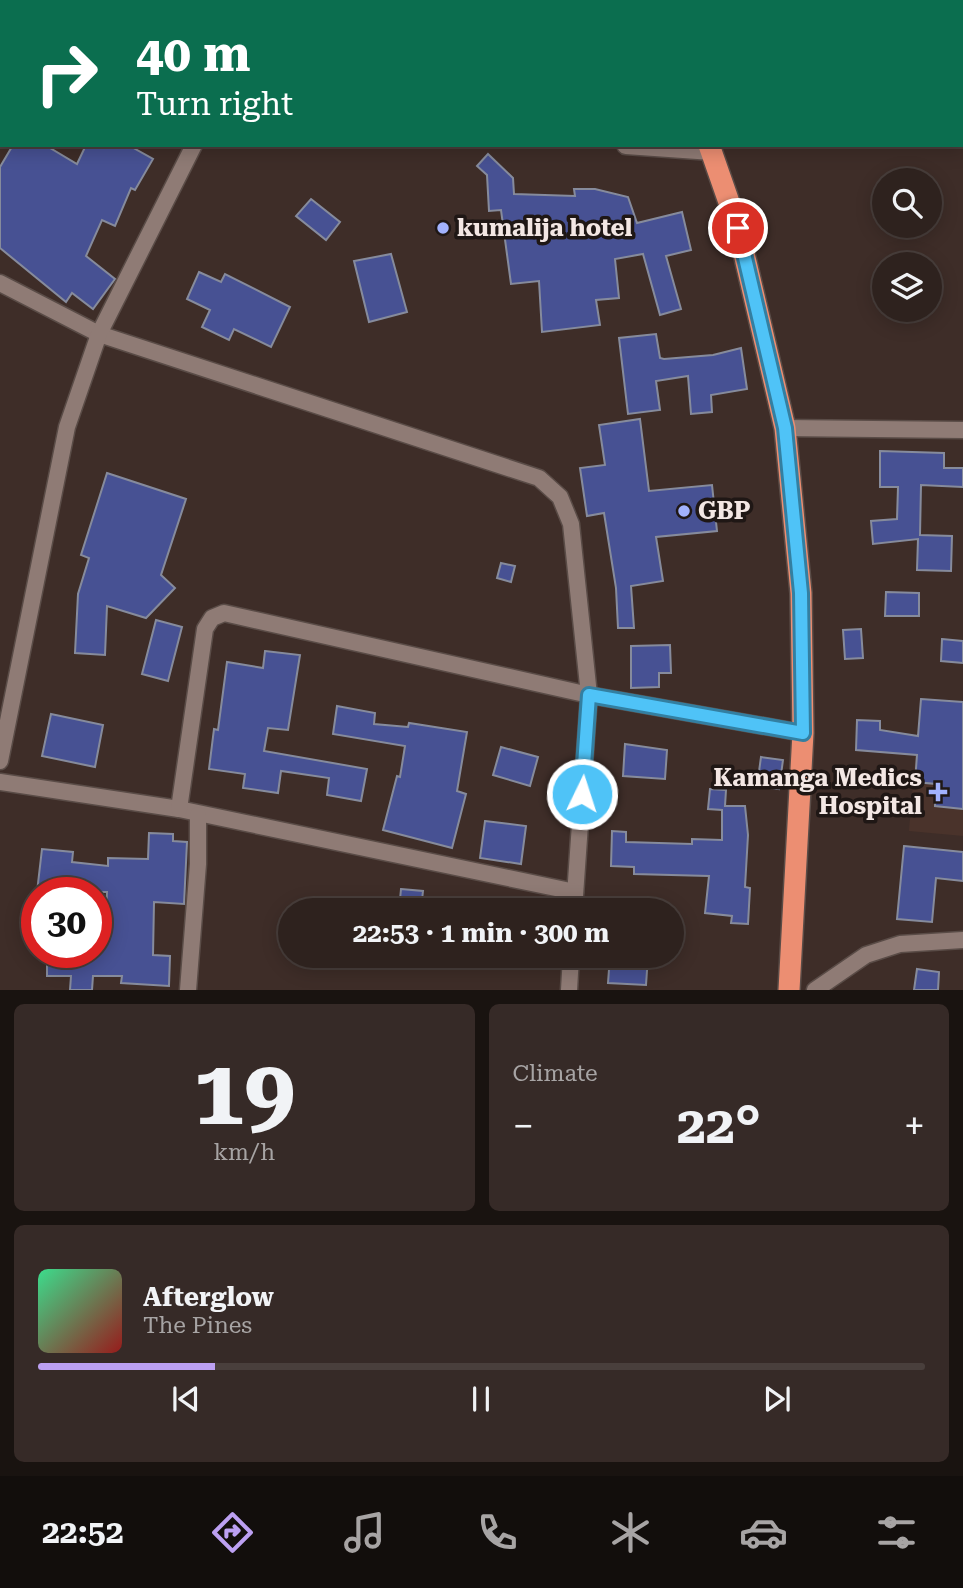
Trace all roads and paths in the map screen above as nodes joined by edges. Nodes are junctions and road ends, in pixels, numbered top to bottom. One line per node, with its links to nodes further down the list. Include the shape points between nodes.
1 (193, 147): 5 (street)
2 (682, 147): 3 (street)
3 (710, 148): 6 (highway, via 738,228)
4 (0, 283): 5 (street)
5 (99, 334): 8 (street, via 540,478 560,497 571,524); 10 (street, via 67,426)
6 (785, 428): 7 (street); 9 (highway, via 801,593)
7 (963, 430)
8 (589, 695): 9 (street); 12 (street, via 223,613 212,618 205,629); 14 (street)
9 (803, 733): 20 (highway)
10 (0, 761)
11 (0, 782): 12 (street)
12 (179, 809): 13 (street)
13 (198, 816): 14 (street); 18 (street)
14 (575, 892): 15 (street)
15 (575, 898)
16 (963, 940): 21 (street, via 900,944 866,955)
17 (570, 968): 19 (street)
18 (188, 989)
19 (569, 989)
20 (789, 989)
21 (815, 989)

